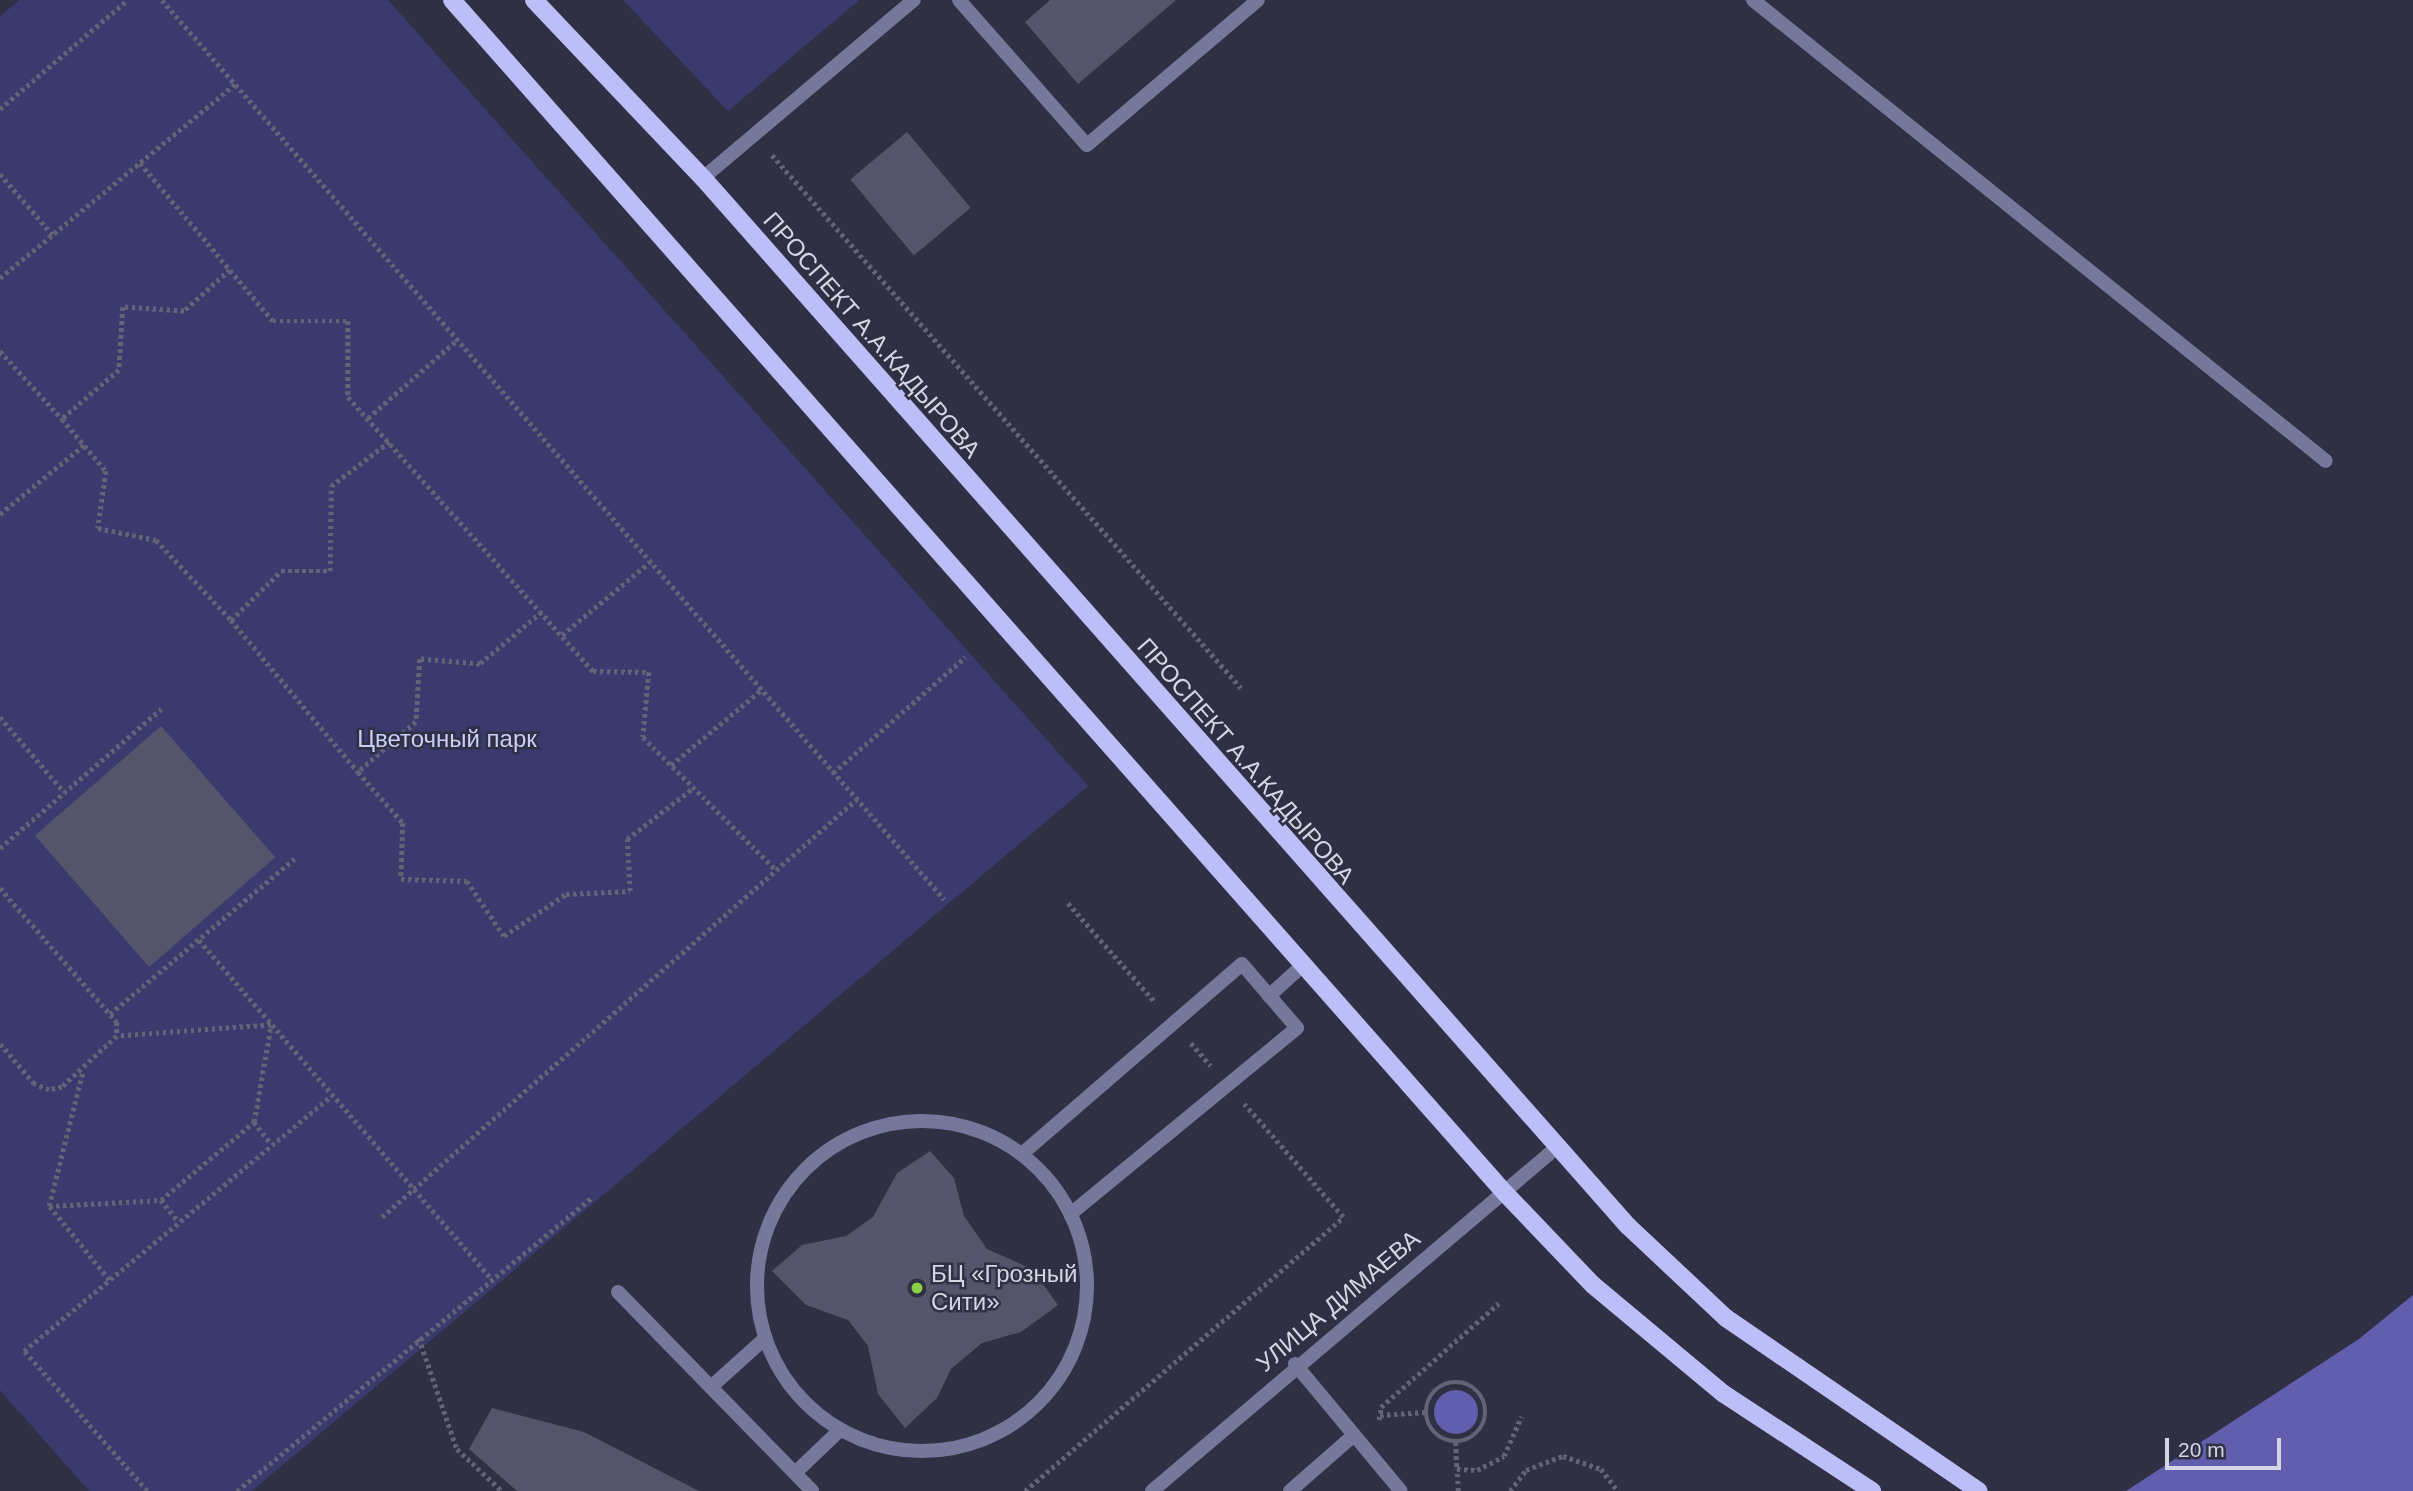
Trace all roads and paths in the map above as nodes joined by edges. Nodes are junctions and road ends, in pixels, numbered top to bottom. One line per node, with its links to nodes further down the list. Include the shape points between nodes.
1 (128, 0): 10 (path)
2 (162, 0): 9 (path)
3 (452, 0): 48 (main road)
4 (534, 0): 14 (main road, ПРОСПЕКТ А.А.КАДЫРОВА)
5 (914, 0): 11 (street)
6 (959, 0): 7 (street, via 1087,145)
7 (1258, 0)
8 (1753, 0): 24 (street)
9 (235, 85): 12 (path); 18 (path)
10 (0, 109)
11 (754, 136): 14 (street); 31 (path)
12 (140, 163): 15 (path); 16 (path)
13 (0, 174): 15 (path)
14 (703, 178): 60 (main road, ПРОСПЕКТ А.А.КАДЫРОВА)
15 (52, 235): 17 (path)
16 (230, 270): 20 (path, via 273,321 348,321 348,397); 21 (path, via 184,311 124,307 119,370)
17 (0, 278)
18 (457, 340): 20 (path); 26 (path)
19 (0, 351): 21 (path)
20 (368, 418): 22 (path)
21 (62, 419): 23 (path)
22 (390, 442): 27 (path); 28 (path, via 331,486 330,571 281,571)
23 (84, 445): 25 (path); 28 (path, via 106,471 98,528 156,540)
24 (2326, 461)
25 (0, 514)
26 (650, 562): 29 (path); 32 (path)
27 (542, 612): 29 (path); 36 (path, via 480,664 420,659 416,722)
28 (230, 620): 36 (path)
29 (562, 635): 35 (path, via 593,671 649,672 643,737)
30 (965, 657): 37 (path)
31 (1241, 688)
32 (761, 690): 35 (path); 37 (path)
33 (162, 709): 39 (path)
34 (0, 717): 39 (path)
35 (671, 765): 38 (path)
36 (358, 772): 38 (path, via 403,823 401,879 467,881 504,936 566,894 629,891 627,839)
37 (833, 773): 40 (path)
38 (693, 788): 43 (path)
39 (64, 792): 41 (path)
40 (856, 799): 43 (path); 45 (path)
41 (0, 848)
42 (295, 859): 47 (path)
43 (776, 870): 62 (path)
44 (0, 888): 50 (path)
45 (944, 899)
46 (1068, 902): 51 (path)
47 (199, 940): 50 (path); 52 (path)
48 (1304, 964): 49 (street); 63 (main road)
49 (1269, 996): 51 (street, via 1242,964); 56 (street, via 1297,1028)
50 (110, 1014): 53 (path)
51 (1173, 1023): 56 (path); 61 (street)
52 (271, 1025): 53 (path); 57 (path); 58 (path)
53 (117, 1036): 55 (path)
54 (0, 1044): 55 (path, via 34,1084 48,1090)
55 (84, 1070): 66 (path)
56 (1228, 1085): 67 (street); 91 (path, via 1343,1217)
57 (331, 1096): 59 (path); 62 (path)
58 (254, 1122): 59 (path); 65 (path)
59 (271, 1144): 69 (path)
60 (1556, 1148): 63 (street, УЛИЦА ДИМАЕВА); 99 (main road, ПРОСПЕКТ А.А.КАДЫРОВА, via 1726,1318)
61 (1023, 1153): 67 (street); 75 (street, via 969,1126 909,1120 840,1142 801,1171 768,1221 754,1280)
62 (411, 1192): 68 (path); 70 (path)
63 (1505, 1193): 76 (street, УЛИЦА ДИМАЕВА); 98 (main road, via 1593,1285 1724,1394)
64 (593, 1196): 70 (path)
65 (161, 1200): 66 (path); 69 (path)
66 (49, 1206): 71 (path)
67 (1072, 1213): 82 (street, via 1088,1271 1083,1331 1056,1385 1012,1427 956,1450 896,1451)
68 (382, 1217)
69 (179, 1222): 71 (path)
70 (491, 1278): 74 (path)
71 (109, 1280): 87 (path, via 23,1351)
72 (618, 1292): 77 (street)
73 (1499, 1303): 79 (path)
74 (419, 1338): 88 (path); 89 (path, via 457,1449)
75 (763, 1340): 77 (street); 82 (street, via 792,1392)
76 (1295, 1364): 83 (street); 92 (street, УЛИЦА ДИМАЕВА)
77 (711, 1387): 86 (street)
78 (1426, 1412): 79 (path); 84 (path, via 1432,1430); 84 (path, via 1432,1393 1449,1382 1478,1391 1485,1419 1475,1435)
79 (1380, 1415): 81 (path)
80 (1521, 1417): 85 (path, via 1504,1456 1477,1470)
81 (1380, 1429)
82 (839, 1431): 86 (street)
83 (1354, 1435): 93 (street); 94 (street)
84 (1456, 1442): 85 (path)
85 (1457, 1469): 95 (path)
86 (795, 1474): 90 (street)
87 (147, 1491)
88 (237, 1491)
89 (502, 1491)
90 (812, 1491)
91 (1025, 1491)
92 (1152, 1491)
93 (1290, 1491)
94 (1401, 1491)
95 (1458, 1491)
96 (1510, 1491): 97 (path, via 1526,1470 1563,1457 1601,1469)
97 (1618, 1491)
98 (1872, 1491)
99 (1979, 1491)

